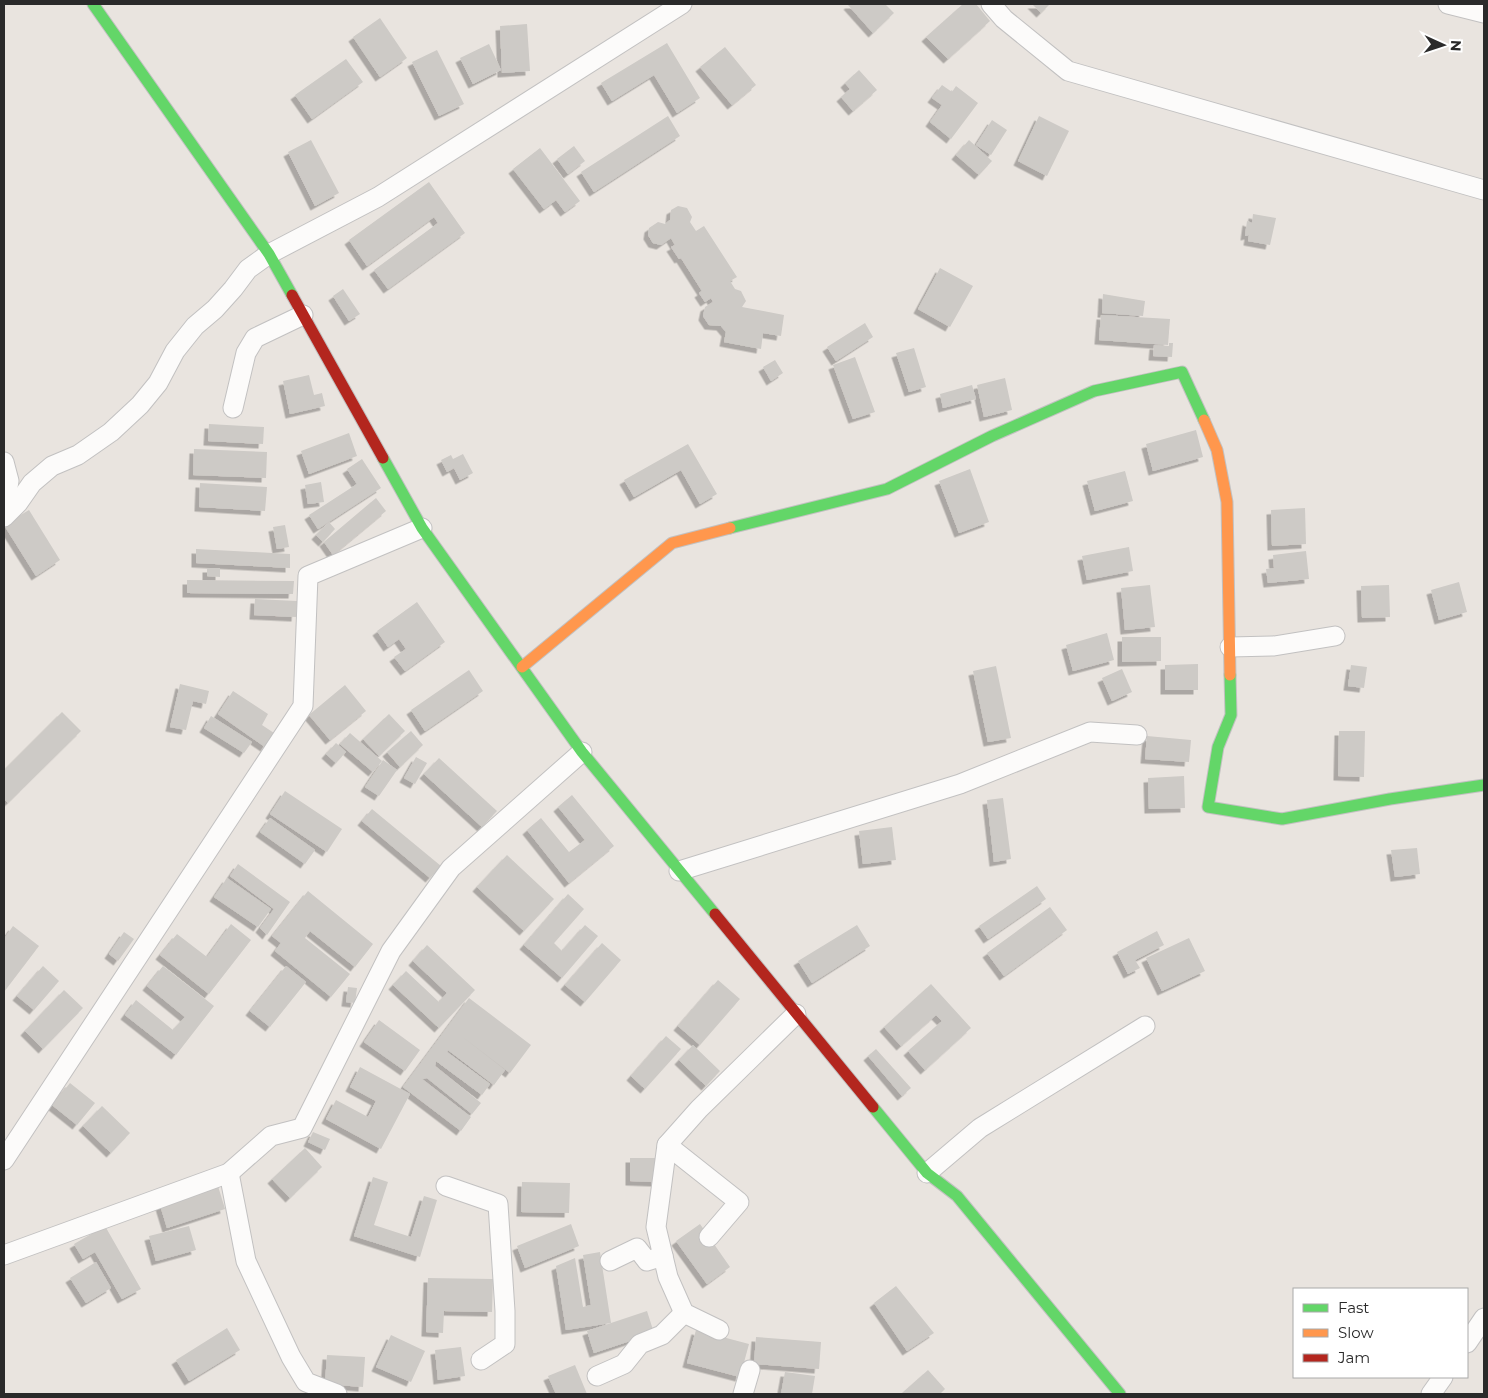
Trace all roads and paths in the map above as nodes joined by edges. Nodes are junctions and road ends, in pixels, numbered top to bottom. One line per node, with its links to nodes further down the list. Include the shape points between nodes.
1 (93, 4): 7 (street)
2 (682, 4): 7 (street, via 378,197)
3 (991, 4): 6 (street, via 1004,19 1068,71)
4 (1448, 4): 5 (street)
5 (1484, 13)
6 (1484, 190)
7 (269, 254): 8 (street); 12 (street, via 248,269 215,309 195,326 140,405 105,437 78,455 52,466 32,483)
8 (303, 315): 9 (street, via 255,338 246,353); 13 (street)
9 (233, 408)
10 (4, 462): 11 (street, via 9,481)
11 (4, 510)
12 (4, 518)
13 (422, 528): 16 (street); 24 (street, via 308,576 303,706)
14 (1335, 636): 15 (street, via 1274,646)
15 (1230, 647): 16 (street, via 1227,502 1217,450 1182,372 1094,391 992,436 887,489 672,543); 19 (street, via 1231,715 1218,747 1208,807 1282,819)
16 (522, 667): 18 (street)
17 (1137, 735): 20 (street, via 1090,732 960,784)
18 (582, 752): 20 (street); 25 (street, via 451,868 391,951 302,1128 271,1136)
19 (1484, 785)
20 (679, 871): 21 (street)
21 (796, 1014): 23 (street); 26 (street)
22 (1145, 1026): 26 (street, via 980,1128)
23 (667, 1144): 28 (street, via 740,1202); 30 (street, via 656,1227)
24 (4, 1160)
25 (230, 1173): 29 (street); 40 (street, via 246,1262 291,1357 306,1382)
26 (927, 1173): 42 (street, via 957,1196)
27 (446, 1186): 36 (street, via 498,1204 505,1344)
28 (709, 1236)
29 (4, 1255)
30 (663, 1256): 31 (street, via 647,1261 637,1248); 32 (street, via 668,1277)
31 (610, 1261)
32 (684, 1313): 34 (street); 38 (street, via 662,1335 640,1344 624,1364)
33 (1484, 1318): 35 (street)
34 (719, 1330)
35 (1468, 1342)
36 (481, 1360)
37 (750, 1370): 41 (street)
38 (597, 1376)
39 (1442, 1378): 43 (street)
40 (337, 1394)
41 (743, 1394)
42 (1120, 1394)
43 (1431, 1394)

